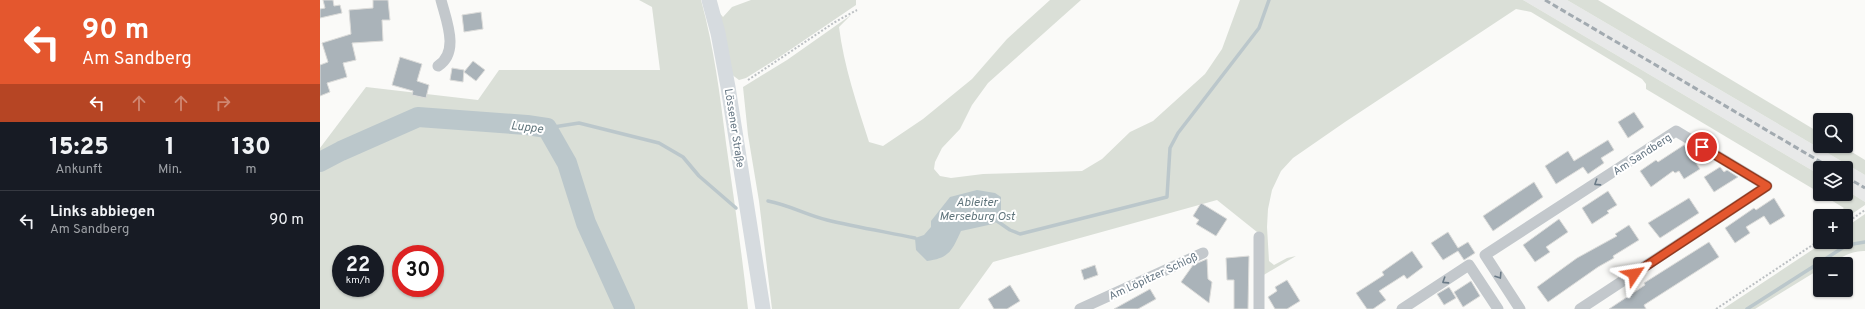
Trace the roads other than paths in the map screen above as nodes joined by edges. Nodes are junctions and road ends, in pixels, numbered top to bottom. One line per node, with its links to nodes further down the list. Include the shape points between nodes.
1 (441, 0): 3 (street, via 451,46 446,61)
2 (709, 0): 8 (street, Lössener Straße, via 728,87)
3 (438, 66)
4 (1259, 237): 10 (street)
5 (1203, 253): 9 (street, Am Löpitzer Schloß)
6 (1485, 255): 7 (street); 13 (street, one-way to 13); 14 (street, Am Sandberg, one-way to 6, via 1767,186 1676,131)
7 (1470, 265): 11 (street, one-way to 11); 12 (street)
8 (762, 309)
9 (1080, 309)
10 (1259, 309)
11 (1402, 309)
12 (1498, 309)
13 (1520, 309)
14 (1580, 309)

